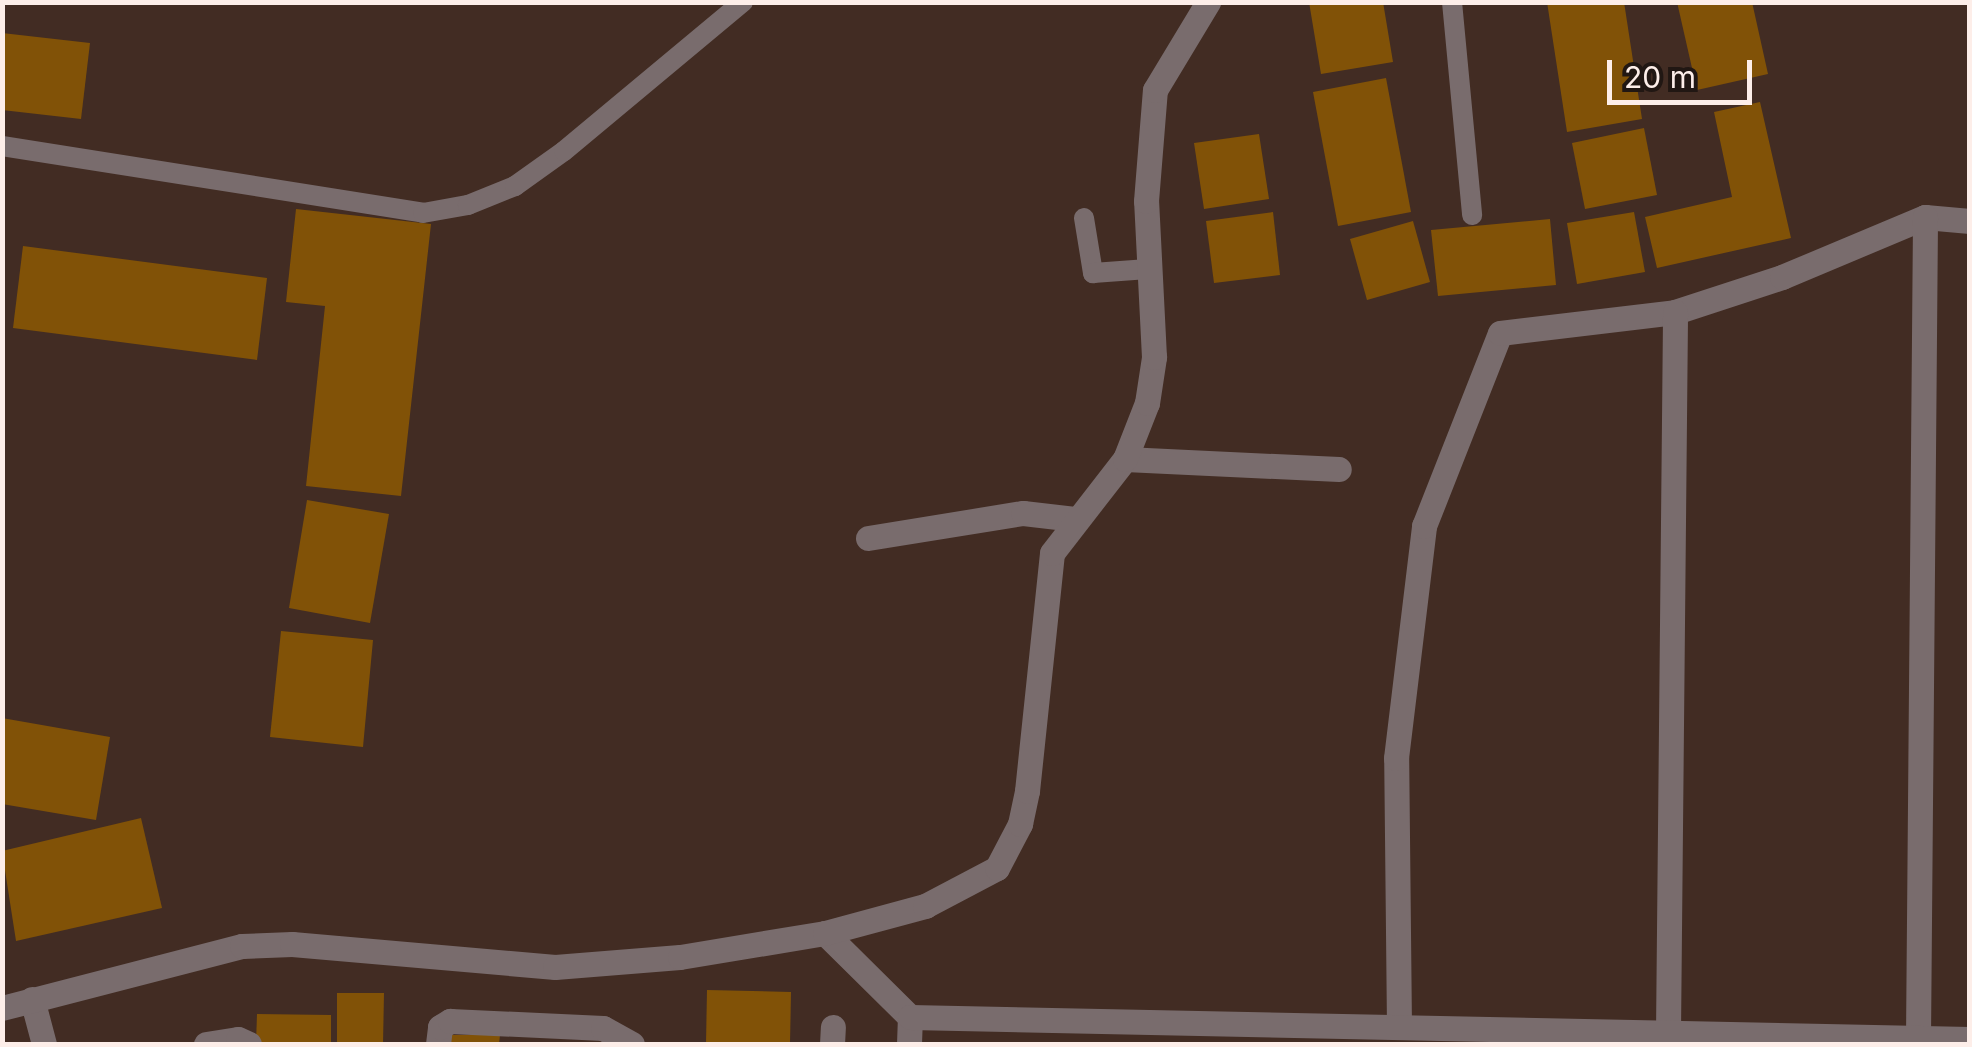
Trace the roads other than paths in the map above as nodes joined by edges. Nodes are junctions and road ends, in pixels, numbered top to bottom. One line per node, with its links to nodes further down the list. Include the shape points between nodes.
1 (744, 2): 4 (lane, via 564,151 515,186 468,206 423,213)
2 (1208, 2): 9 (street, via 1155,90 1148,141)
3 (1452, 2): 5 (lane)
4 (2, 146)
5 (1472, 216)
6 (1924, 217): 8 (street); 10 (street, via 1782,277); 21 (street)
7 (1084, 218): 9 (lane, via 1093,273)
8 (1970, 220)
9 (1148, 269): 11 (street, via 1154,357)
10 (1675, 312): 19 (street, via 1500,333 1424,526 1396,758); 20 (street)
11 (1125, 459): 12 (street); 13 (street)
12 (1339, 469)
13 (1075, 519): 14 (street, via 1023,513); 15 (street, via 1052,553 1044,585 1042,689 1028,791 1008,850 996,868 955,893)
14 (868, 538)
15 (825, 933): 16 (street, via 680,957 555,967 292,944 242,946); 18 (street)
16 (32, 999): 17 (street); 23 (street)
17 (2, 1008)
18 (910, 1017): 19 (street); 28 (street)
19 (1399, 1027): 20 (street)
20 (1668, 1033): 21 (street)
21 (1918, 1038): 22 (street)
22 (1970, 1039)
23 (44, 1044)
24 (206, 1044): 25 (street)
25 (249, 1044)
26 (438, 1044): 27 (street, via 440,1027 450,1022 603,1028)
27 (632, 1044)
28 (910, 1044)

